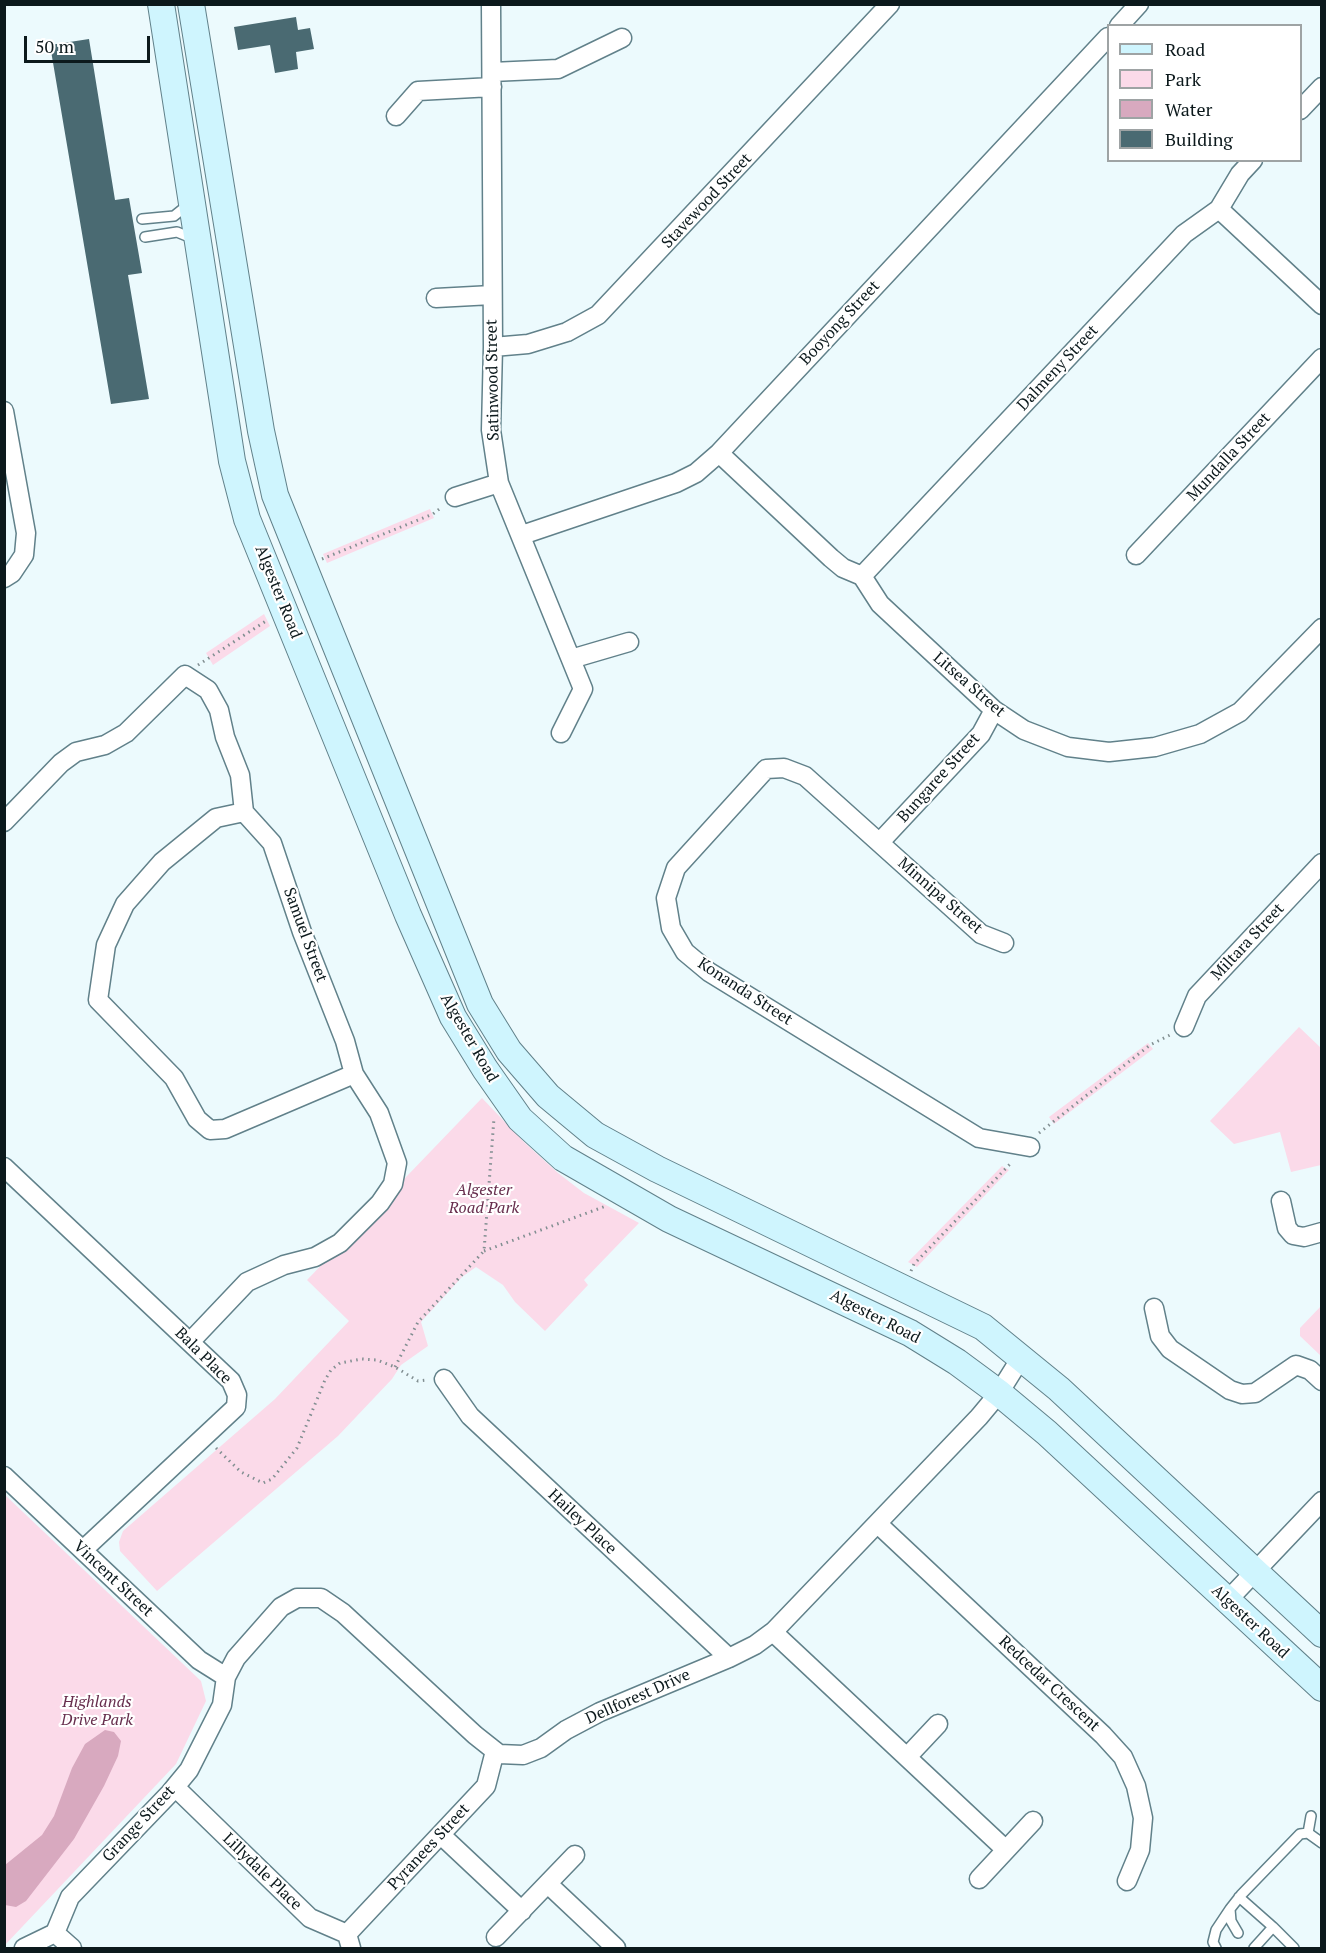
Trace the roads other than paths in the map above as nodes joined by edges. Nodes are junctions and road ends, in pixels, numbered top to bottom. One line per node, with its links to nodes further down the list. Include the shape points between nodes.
1 (161, 4): 14 (main road, Algester Road)
2 (191, 4): 50 (main road, Algester Road, via 261,431 275,495 480,1004 509,1052 548,1096 596,1135 983,1327)
3 (491, 4): 9 (street, Satinwood Street)
4 (1139, 4): 6 (street)
5 (879, 8): 22 (street, Stavewood Street, via 598,315 567,332 528,344)
6 (1121, 24)
7 (622, 38): 9 (street, via 558,69)
8 (1107, 38): 25 (street, Booyong Street)
9 (492, 80): 12 (street, via 418,91); 19 (street, Satinwood Street)
10 (1322, 87): 11 (street)
11 (1302, 108)
12 (396, 116)
13 (1251, 162): 15 (street, Dalmeny Street)
14 (190, 203): 16 (lane, via 174,216); 18 (main road, Algester Road)
15 (1219, 209): 21 (street); 30 (street, Dalmeny Street, via 1184,234)
16 (142, 219)
17 (145, 237): 18 (lane, via 177,232)
18 (196, 240): 53 (main road, Algester Road, via 232,461 247,519 408,915 453,1017 485,1069 520,1119 563,1158 669,1219 910,1333)
19 (492, 295): 20 (street); 22 (street, Satinwood Street)
20 (436, 298)
21 (1322, 305)
22 (493, 347): 26 (street, Satinwood Street, via 491,429)
23 (1322, 358): 29 (street, Mundalla Street)
24 (4, 411): 31 (street, via 26,533 24,555)
25 (719, 453): 28 (street, Booyong Street, via 696,473 676,483); 30 (street, Litsea Street, via 831,558)
26 (499, 483): 27 (street); 28 (street, Satinwood Street)
27 (455, 497)
28 (522, 535): 34 (street, Satinwood Street)
29 (1136, 555)
30 (862, 576): 35 (street, Litsea Street, via 880,604)
31 (4, 578)
32 (1322, 628): 35 (street, Litsea Street, via 1240,712 1200,734 1155,747 1109,752 1068,747 1024,730)
33 (629, 642): 34 (street)
34 (571, 659): 36 (street, Satinwood Street, via 583,689)
35 (994, 710): 39 (street, Bungaree Street, via 981,734)
36 (561, 733)
37 (244, 812): 38 (street, via 240,775 219,710 208,690 185,675 126,733 105,745 76,752 61,763); 43 (street, Samuel Street, via 273,843); 43 (street, via 216,819 162,862 125,904 106,945 98,1000 174,1078 197,1119 210,1130 225,1129)
38 (4, 822)
39 (880, 842): 41 (street, Minnipa Street, via 981,934); 44 (street, Konanda Street, via 805,776 784,768 766,769 676,867 666,898 671,928 685,952 710,972 969,1132 979,1138)
40 (1322, 863): 42 (street, Miltara Street, via 1197,996)
41 (1004, 943)
42 (1184, 1027)
43 (354, 1074): 49 (street, Samuel Street, via 379,1113 397,1162 393,1184 380,1203 340,1243 315,1257 284,1265 247,1282)
44 (1030, 1148)
45 (4, 1167): 49 (street, Bala Place)
46 (1281, 1201): 47 (street, via 1287,1228 1293,1235)
47 (1320, 1235)
48 (1154, 1308): 52 (street, via 1160,1336 1170,1349 1230,1390 1255,1393 1296,1365 1310,1370)
49 (190, 1342): 57 (street, Bala Place, via 231,1381 237,1395 236,1407)
50 (1022, 1356): 53 (street, Dellforest Drive); 58 (main road, Algester Road)
51 (444, 1378): 62 (street, Hailey Place, via 470,1416)
52 (1322, 1381)
53 (999, 1393): 56 (street, Dellforest Drive); 59 (main road, Algester Road)
54 (4, 1476): 57 (street, Vincent Street)
55 (1322, 1501): 58 (street)
56 (879, 1525): 60 (street, Dellforest Drive); 77 (street, Redcedar Crescent, via 1123,1757 1136,1786 1143,1818 1140,1850)
57 (83, 1550): 63 (street, Vincent Street, via 199,1660)
58 (1255, 1572): 59 (street); 61 (main road, Algester Road)
59 (1227, 1601): 64 (main road, Algester Road)
60 (773, 1632): 62 (street, Dellforest Drive); 67 (street)
61 (1322, 1634)
62 (729, 1658): 66 (street, Dellforest Drive, via 600,1712 541,1748 523,1755)
63 (225, 1677): 66 (street, via 236,1658 281,1607 297,1598 321,1598 343,1613); 68 (street, Grange Street, via 222,1704 189,1770)
64 (1322, 1688)
65 (938, 1724): 67 (street)
66 (495, 1751): 72 (street, Pyranees Street, via 486,1786)
67 (907, 1757): 74 (street)
68 (175, 1787): 83 (street, Grange Street, via 70,1897); 86 (street, Lillydale Place, via 310,1918)
69 (1311, 1816): 71 (lane)
70 (1033, 1821): 74 (street)
71 (1308, 1833): 73 (lane); 79 (lane, via 1292,1839)
72 (441, 1834): 81 (street); 86 (street, Pyranees Street)
73 (1322, 1843)
74 (1006, 1850): 76 (street)
75 (575, 1855): 78 (street)
76 (980, 1879)
77 (1127, 1881)
78 (548, 1884): 81 (street); 89 (street)
79 (1239, 1897): 80 (lane); 82 (lane)
80 (1230, 1909): 84 (lane, via 1231,1922); 90 (lane, via 1216,1930)
81 (522, 1911): 85 (street)
82 (1273, 1928): 91 (lane); 92 (lane)
83 (55, 1933): 87 (street); 88 (street)
84 (1238, 1933)
85 (496, 1937)
86 (349, 1941)
87 (24, 1948)
88 (72, 1948)
89 (616, 1948)
90 (1216, 1948)
91 (1254, 1948)
92 (1294, 1948)

